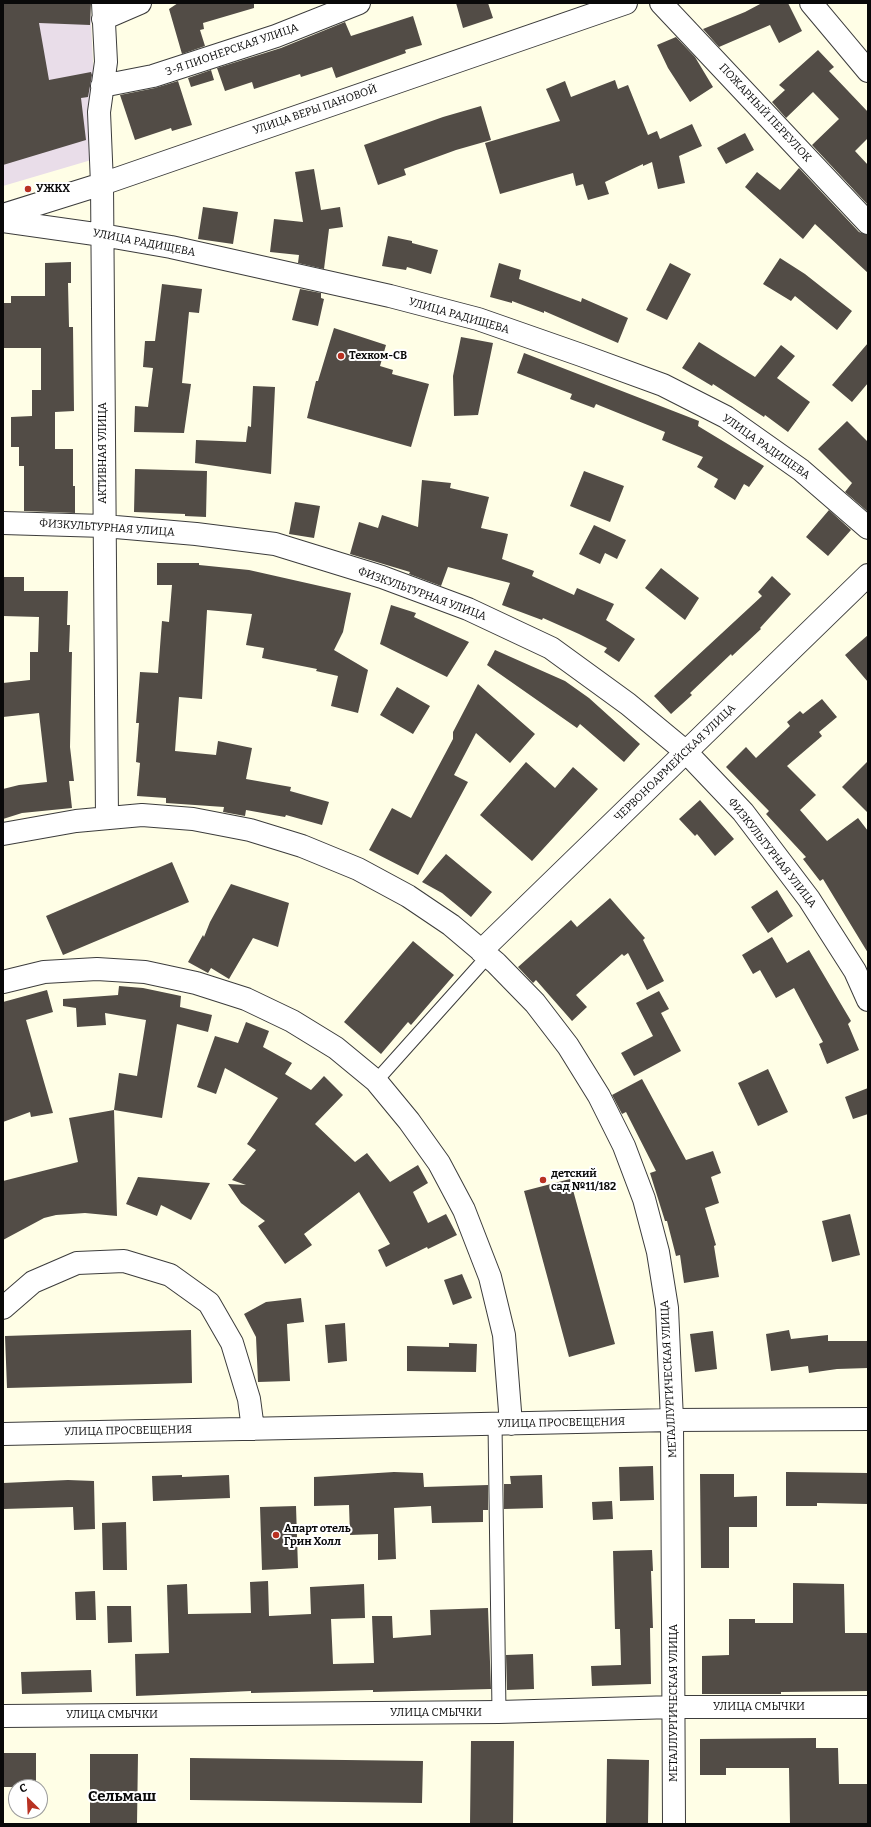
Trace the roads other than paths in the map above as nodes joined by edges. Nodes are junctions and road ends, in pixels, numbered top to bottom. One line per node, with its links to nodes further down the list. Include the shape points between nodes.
1 (140, 3): 6 (street)
2 (359, 3): 8 (street, 3-Я ПИОНЕРСКАЯ УЛИЦА, via 276,36 153,76)
3 (626, 3): 9 (street, УЛИЦА ВЕРЫ ПАНОВОЙ)
4 (661, 3): 12 (street, ПОЖАРНЫЙ ПЕРЕУЛОК)
5 (811, 3): 7 (street)
6 (103, 11): 8 (street, АКТИВНАЯ УЛИЦА, via 106,62)
7 (868, 70)
8 (102, 86): 9 (street, АКТИВНАЯ УЛИЦА, via 99,112)
9 (102, 184): 10 (street, УЛИЦА ВЕРЫ ПАНОВОЙ); 13 (street, АКТИВНАЯ УЛИЦА)
10 (3, 215)
11 (3, 221): 13 (street, УЛИЦА РАДИЩЕВА)
12 (868, 223)
13 (102, 234): 15 (street, АКТИВНАЯ УЛИЦА); 16 (street, УЛИЦА РАДИЩЕВА, via 367,291 478,319 663,385 726,416 801,470)
14 (3, 523): 15 (street, ФИЗКУЛЬТУРНАЯ УЛИЦА)
15 (104, 526): 18 (street, ФИЗКУЛЬТУРНАЯ УЛИЦА, via 275,544 382,577 468,609 551,648 628,704); 19 (street, АКТИВНАЯ УЛИЦА)
16 (868, 528)
17 (868, 575): 18 (street, ЧЕРВОНОАРМЕЙСКАЯ УЛИЦА)
18 (686, 752): 21 (street, ЧЕРВОНОАРМЕЙСКАЯ УЛИЦА); 23 (street, ФИЗКУЛЬТУРНАЯ УЛИЦА, via 743,812 809,899 855,971)
19 (107, 818): 20 (street, МЕТАЛЛУРГИЧЕСКАЯ УЛИЦА); 21 (street, МЕТАЛЛУРГИЧЕСКАЯ УЛИЦА, via 142,815 192,819 250,830 302,846 358,869 408,896 451,925)
20 (3, 834)
21 (485, 953): 24 (lane); 27 (street, МЕТАЛЛУРГИЧЕСКАЯ УЛИЦА, via 535,1003 568,1046 600,1096 624,1146 644,1199 658,1252 667,1308)
22 (3, 982): 24 (street, via 44,972 97,969 145,972 196,983 246,999 292,1021 336,1048)
23 (868, 1000)
24 (376, 1081): 28 (street, via 439,1163 464,1210 490,1277 504,1336)
25 (3, 1308): 29 (street, via 33,1282 77,1263 124,1261 170,1275 209,1302 232,1343 249,1399)
26 (868, 1419): 27 (street, УЛИЦА ПРОСВЕЩЕНИЯ)
27 (672, 1420): 28 (street, УЛИЦА ПРОСВЕЩЕНИЯ); 31 (street, МЕТАЛЛУРГИЧЕСКАЯ УЛИЦА)
28 (503, 1424): 29 (street, УЛИЦА ПРОСВЕЩЕНИЯ); 33 (lane)
29 (253, 1429): 30 (street, УЛИЦА ПРОСВЕЩЕНИЯ)
30 (3, 1434)
31 (674, 1707): 32 (street, УЛИЦА СМЫЧКИ); 33 (street, УЛИЦА СМЫЧКИ); 35 (street, МЕТАЛЛУРГИЧЕСКАЯ УЛИЦА)
32 (868, 1707)
33 (499, 1712): 34 (street, УЛИЦА СМЫЧКИ)
34 (3, 1716)
35 (674, 1824)

